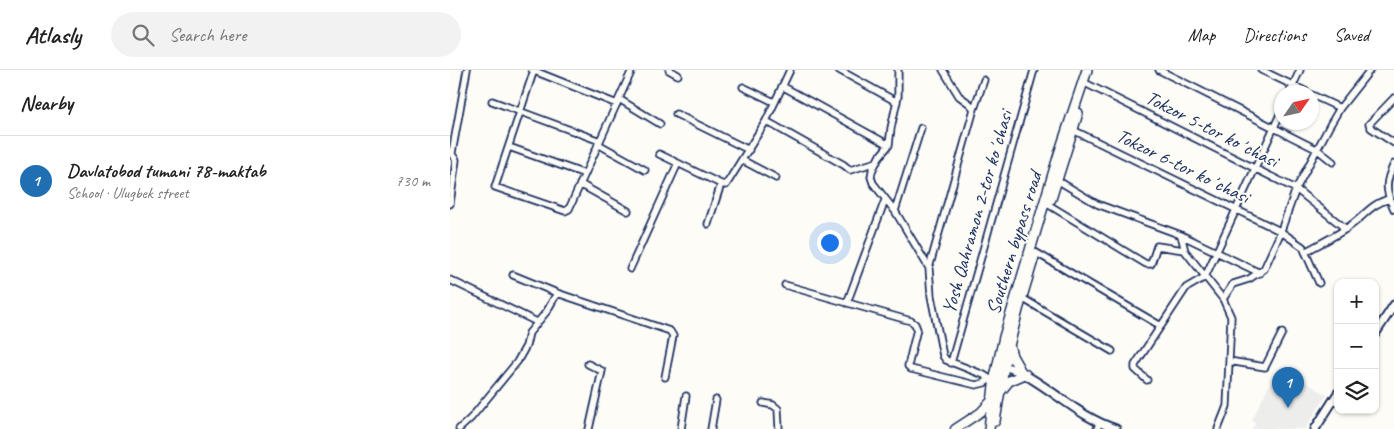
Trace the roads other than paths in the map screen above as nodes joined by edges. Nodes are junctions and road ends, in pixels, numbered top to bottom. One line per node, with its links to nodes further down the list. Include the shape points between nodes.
1 (467, 70): 44 (street)
2 (534, 70): 26 (street); 31 (street)
3 (632, 70): 26 (street)
4 (669, 70): 16 (street)
5 (790, 70): 21 (street)
6 (839, 70): 28 (street)
7 (898, 70): 28 (street)
8 (943, 70): 30 (street, via 958,96)
9 (1034, 70): 95 (street, Yosh Qahramon 2-tor koʼchasi)
10 (1087, 70): 100 (highway, Southern bypass road)
11 (1092, 70): 18 (highway, Southern bypass road)
12 (1159, 70): 36 (street)
13 (1262, 70): 19 (street)
14 (1300, 70): 20 (street)
15 (1370, 70): 29 (street)
16 (678, 76)
17 (984, 80): 30 (street)
18 (1087, 84): 37 (highway, Southern bypass road); 51 (street, Tokzor 5-tor koʼchasi)
19 (1291, 85)
20 (1293, 85)
21 (782, 86): 27 (street); 40 (street)
22 (743, 88): 27 (street)
23 (1319, 98): 29 (street)
24 (1394, 98): 39 (street, via 1369,124)
25 (492, 101): 31 (street)
26 (618, 101): 34 (street); 38 (street)
27 (774, 102): 33 (street)
28 (896, 102): 40 (street)
29 (1340, 108): 43 (street)
30 (974, 109): 75 (street)
31 (520, 111): 38 (street); 41 (street)
32 (676, 114): 42 (street)
33 (766, 122): 42 (street); 47 (street, via 850,170)
34 (660, 124)
35 (921, 128): 64 (street)
36 (1273, 128): 43 (street); 51 (street)
37 (1073, 130): 55 (highway, Southern bypass road); 65 (street, Tokzor 6-tor koʼchasi)
38 (599, 142): 52 (street); 53 (street)
39 (1394, 143)
40 (889, 144): 47 (street)
41 (509, 146): 53 (street); 56 (street, via 495,187 567,211)
42 (749, 150): 46 (street)
43 (1318, 150): 48 (street); 58 (street)
44 (451, 152): 61 (street, via 456,160)
45 (660, 154): 49 (street)
46 (742, 160): 54 (street); 57 (street, via 728,183)
47 (876, 162): 60 (street, via 872,181)
48 (1333, 162)
49 (678, 163): 57 (street); 76 (street)
50 (1394, 164): 59 (street, via 1386,182)
51 (1253, 169): 58 (street, Tokzor 5-tor koʼchasi); 65 (street)
52 (645, 170)
53 (585, 174): 56 (street)
54 (776, 178)
55 (1057, 180): 62 (highway, Southern bypass road); 70 (street, via 1097,204)
56 (580, 184): 66 (street)
57 (721, 184): 67 (street)
58 (1296, 189): 68 (street, Tokzor 5-tor koʼchasi); 69 (street)
59 (1390, 199): 63 (street); 68 (street, via 1376,203)
60 (884, 200): 64 (street); 86 (street)
61 (450, 204)
62 (1049, 205): 71 (street, via 1146,264 1151,264 1157,246); 72 (highway, Southern bypass road)
63 (1394, 209)
64 (895, 210): 75 (street)
65 (1235, 210): 69 (street, Tokzor 6-tor koʼchasi); 73 (street)
66 (628, 211)
67 (708, 224)
68 (1346, 229): 74 (street)
69 (1280, 231): 74 (street, Tokzor 6-tor koʼchasi, via 1301,244); 77 (street, via 1266,266)
70 (1181, 235): 71 (street); 73 (street)
71 (1184, 250): 79 (street)
72 (1035, 252): 84 (highway, Southern bypass road); 89 (street)
73 (1215, 252): 77 (street); 79 (street)
74 (1305, 252): 81 (street)
75 (929, 268): 95 (street, via 943,356)
76 (630, 269)
77 (1260, 272): 85 (street, via 1233,284)
78 (512, 275): 83 (street)
79 (1205, 277): 85 (street); 89 (street, via 1186,288)
80 (450, 280): 88 (street)
81 (1319, 283)
82 (785, 285): 86 (street)
83 (557, 293): 88 (street); 99 (street, via 670,330 673,336)
84 (1022, 298): 92 (highway, Southern bypass road); 93 (street)
85 (1223, 299): 94 (street, via 1231,317)
86 (847, 303): 100 (street, via 915,324 917,329 910,369 976,385)
87 (1394, 305): 90 (street)
88 (537, 322): 110 (street, via 509,372)
89 (1161, 326): 101 (street, via 1135,365)
90 (1379, 328)
91 (1282, 333): 94 (street, via 1265,367)
92 (1009, 343): 97 (highway, Southern bypass road); 98 (highway, via 1012,356)
93 (1112, 351)
94 (1229, 361): 118 (street, via 1227,406)
95 (951, 363): 100 (street)
96 (588, 364): 111 (street, via 602,371)
97 (1004, 366): 98 (street); 102 (highway, Southern bypass road)
98 (1023, 373): 102 (highway, via 1009,381); 108 (street)
99 (665, 377)
100 (992, 378): 105 (highway, Southern bypass road)
101 (1147, 380)
102 (999, 393): 116 (highway, Southern bypass road)
103 (686, 396): 112 (street)
104 (716, 400): 113 (street)
105 (992, 400): 109 (main road); 115 (highway, Southern bypass road)
106 (1334, 400): 119 (street)
107 (763, 404): 114 (street, via 778,409)
108 (1098, 426): 117 (street)
109 (959, 428)
110 (459, 429)
111 (589, 429)
112 (681, 429)
113 (711, 429)
114 (779, 429)
115 (989, 429)
116 (994, 429)
117 (1116, 429)
118 (1218, 429)
119 (1316, 429)

